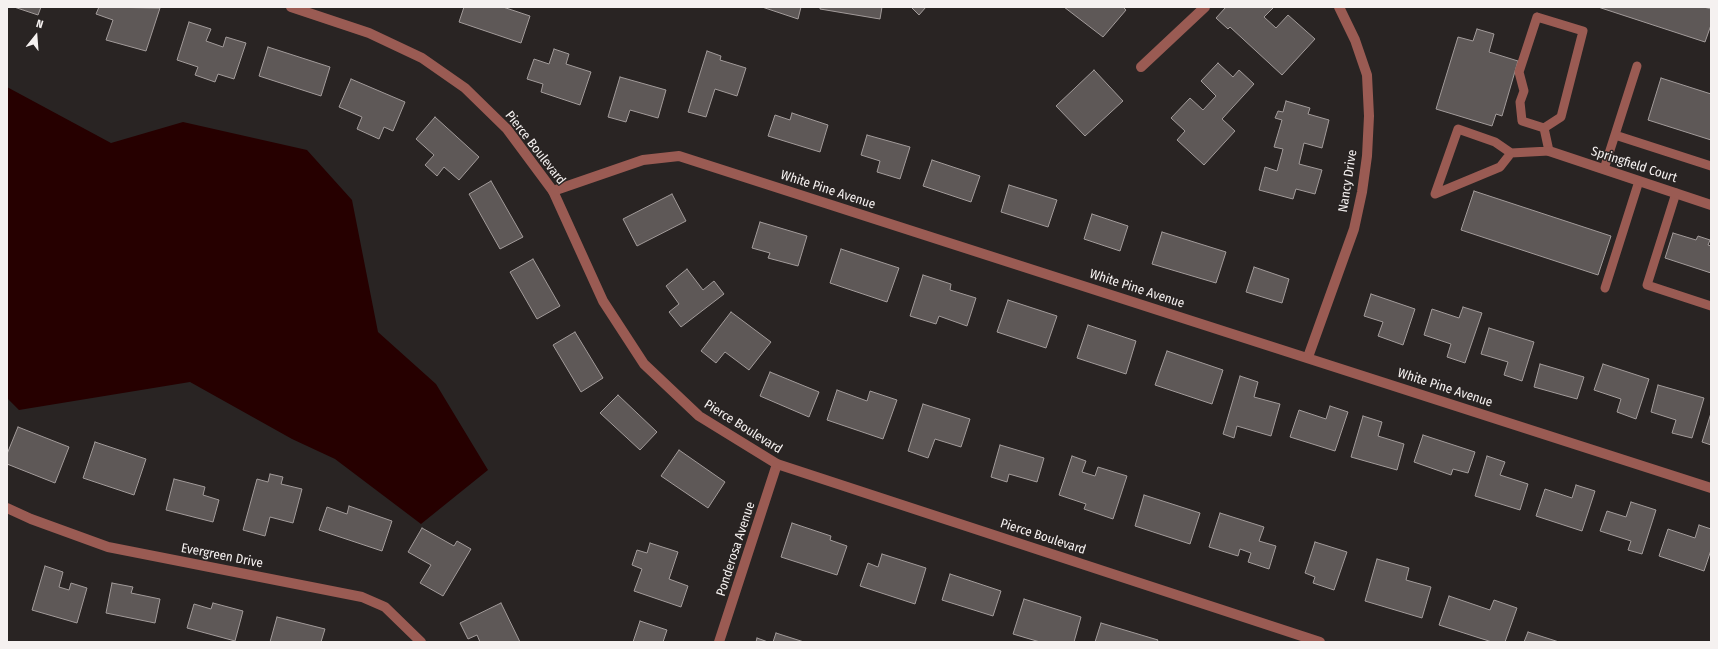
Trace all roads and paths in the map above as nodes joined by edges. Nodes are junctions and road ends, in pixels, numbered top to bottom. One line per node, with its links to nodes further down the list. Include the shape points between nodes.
1 (291, 7): 13 (street, Pierce Boulevard, via 369,33 422,58 465,88 507,129)
2 (1205, 7): 5 (street)
3 (1339, 7): 18 (street, Nancy Drive, via 1355,40 1367,75 1369,116 1366,156 1354,229)
4 (1637, 66): 7 (lane)
5 (1141, 67)
6 (1544, 128): 6 (lane, via 1561,118 1583,32 1537,17 1519,72 1524,91 1520,102 1522,121); 8 (lane)
7 (1615, 135): 10 (lane); 11 (lane)
8 (1549, 151): 9 (lane); 11 (street, Springfield Court)
9 (1511, 153): 9 (lane, via 1495,142 1458,129 1435,194 1500,167)
10 (1711, 166)
11 (1604, 169): 12 (street, Springfield Court)
12 (1639, 181): 14 (street, Springfield Court); 16 (lane)
13 (553, 192): 18 (street, White Pine Avenue, via 644,160 679,156); 19 (street, Pierce Boulevard, via 603,301 644,364 699,416)
14 (1676, 193): 15 (street, Springfield Court); 17 (lane, via 1647,285)
15 (1711, 204)
16 (1605, 288)
17 (1711, 306)
18 (1308, 357): 20 (street, White Pine Avenue)
19 (777, 464): 23 (street, Ponderosa Avenue); 24 (street, Pierce Boulevard)
20 (1711, 488)
21 (7, 508): 22 (street, Evergreen Drive, via 108,547 362,596 385,607)
22 (421, 642)
23 (720, 642)
24 (1320, 642)

